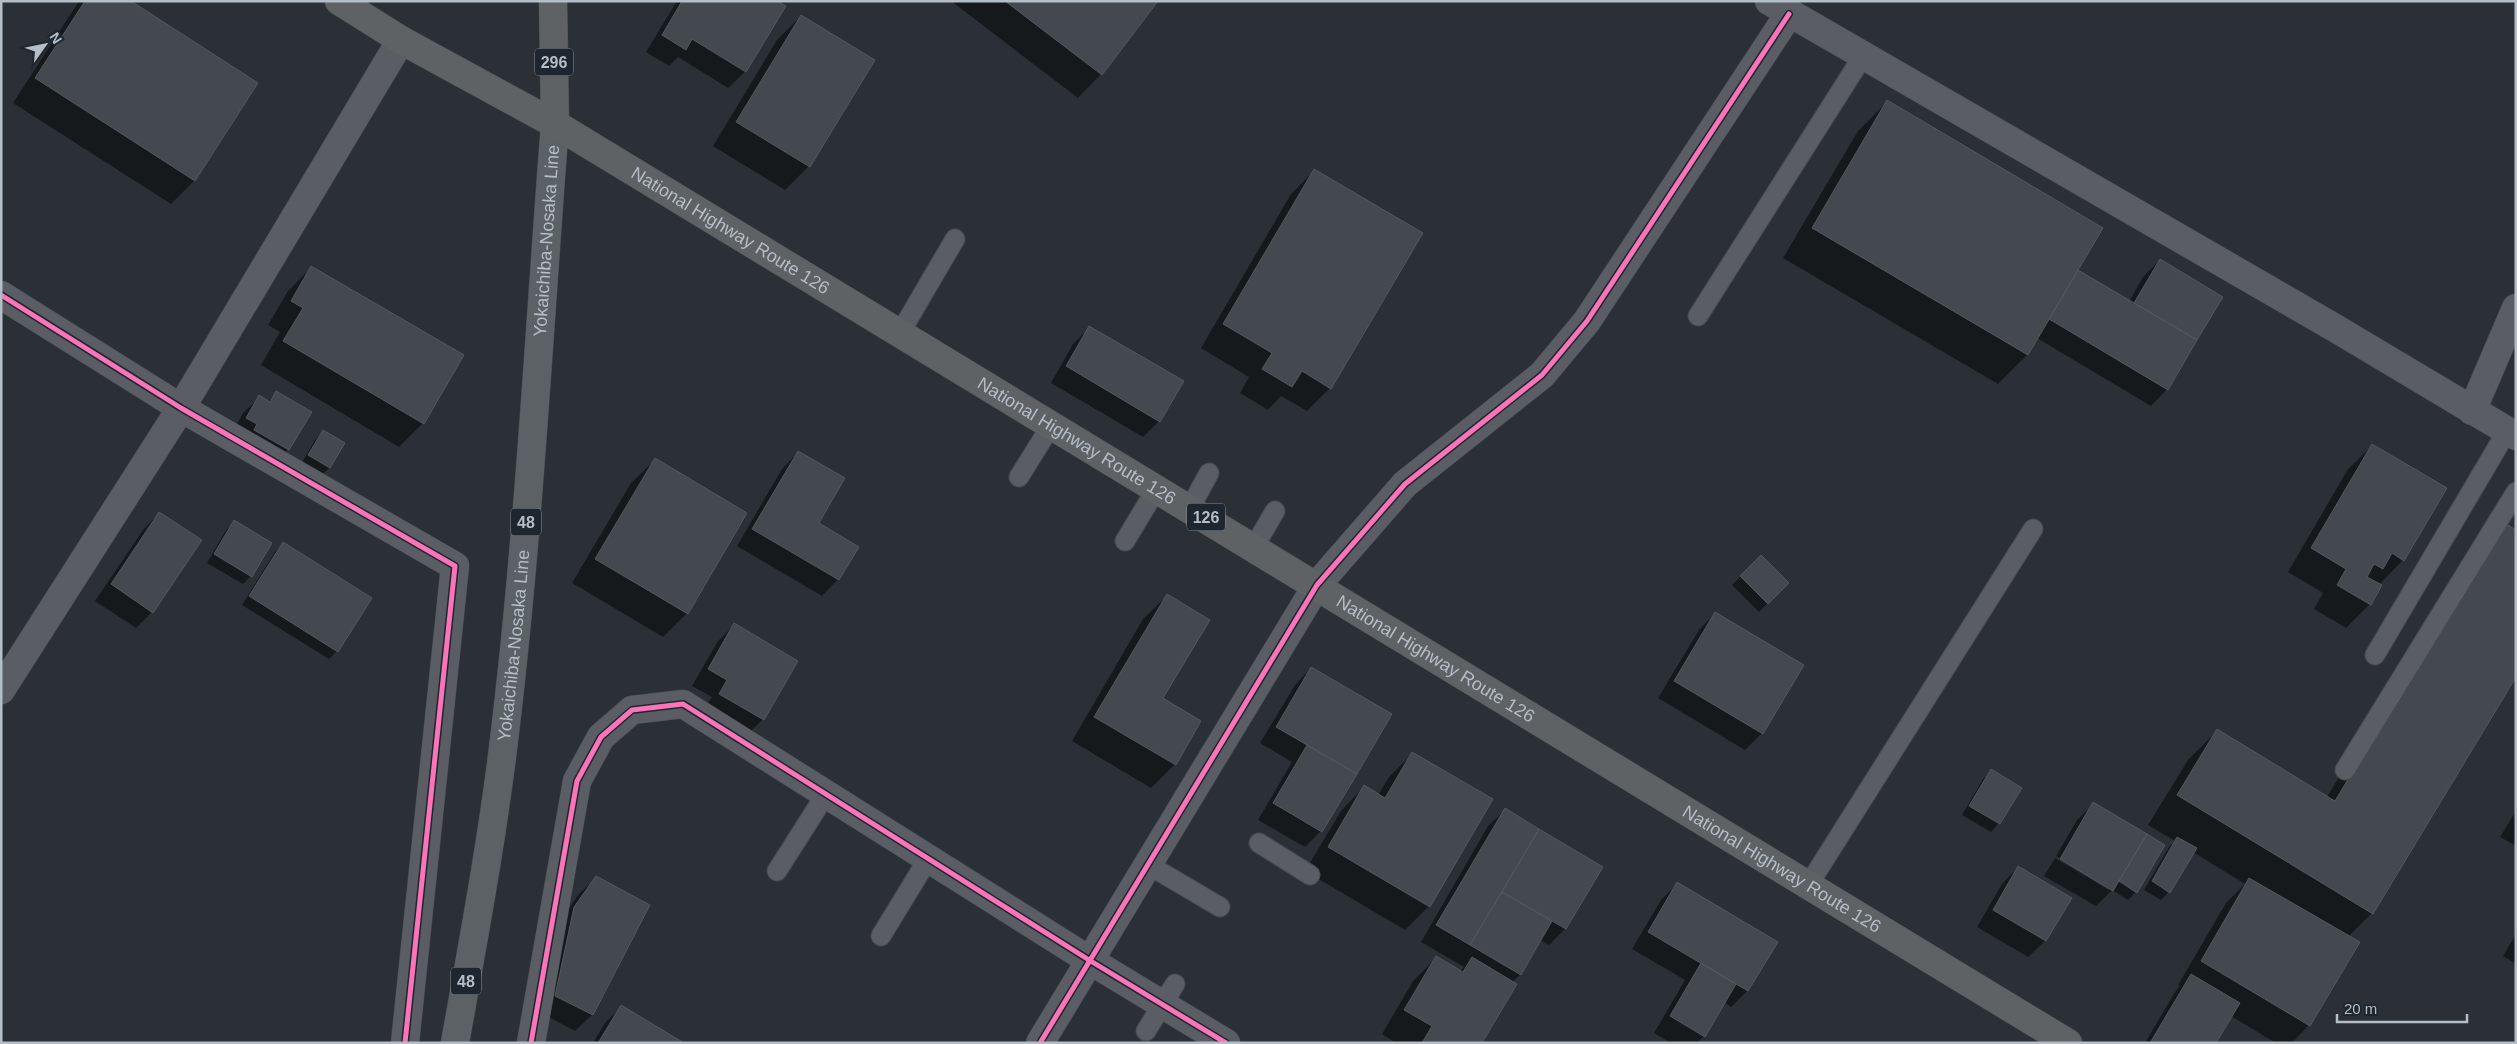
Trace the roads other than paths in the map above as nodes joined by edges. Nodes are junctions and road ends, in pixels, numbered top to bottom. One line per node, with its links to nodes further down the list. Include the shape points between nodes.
1 (338, 1): 4 (highway, National Highway Route 126 / 126)
2 (553, 1): 6 (highway, 296)
3 (1779, 8): 5 (street); 25 (street, via 1587,321 1542,375 1405,484)
4 (401, 40): 6 (highway, National Highway Route 126 / 126); 12 (street)
5 (1863, 56): 10 (lane); 13 (street)
6 (556, 124): 11 (highway, National Highway Route 126 / 126); 42 (main road, Yokaichiba-Nosaka Line / 48, via 523,556 504,741)
7 (955, 239): 11 (lane)
8 (1, 295): 12 (street)
9 (2516, 308): 13 (street)
10 (1698, 316)
11 (900, 332): 14 (highway, National Highway Route 126 / 126)
12 (181, 408): 27 (street); 41 (street, via 455,566)
13 (2472, 410): 15 (street)
14 (1052, 424): 17 (lane); 18 (highway, National Highway Route 126 / 126)
15 (2511, 433): 26 (lane)
16 (1209, 473): 20 (lane)
17 (1019, 477)
18 (1157, 488): 20 (highway, National Highway Route 126 / 126); 23 (lane)
19 (2516, 492): 28 (lane)
20 (1190, 508): 24 (highway, National Highway Route 126 / 126)
21 (1275, 511): 24 (lane)
22 (2033, 529): 35 (lane)
23 (1125, 541)
24 (1254, 547): 25 (highway, National Highway Route 126 / 126)
25 (1318, 585): 32 (street); 35 (highway, National Highway Route 126 / 126)
26 (2375, 655)
27 (1, 690)
28 (2345, 770)
29 (826, 794): 31 (street); 33 (lane); 43 (street, via 683,704 632,710 601,737 577,781)
30 (1259, 842): 34 (lane)
31 (928, 859): 37 (lane); 38 (street)
32 (1147, 864): 36 (lane); 38 (street)
33 (777, 871)
34 (1310, 875)
35 (1809, 884): 46 (highway, National Highway Route 126 / 126)
36 (1220, 907)
37 (880, 936)
38 (1089, 960): 39 (street); 44 (street)
39 (1169, 994): 40 (lane); 45 (street)
40 (1146, 1031)
41 (405, 1043)
42 (455, 1043)
43 (531, 1043)
44 (1040, 1043)
45 (1226, 1043)
46 (2068, 1043)

